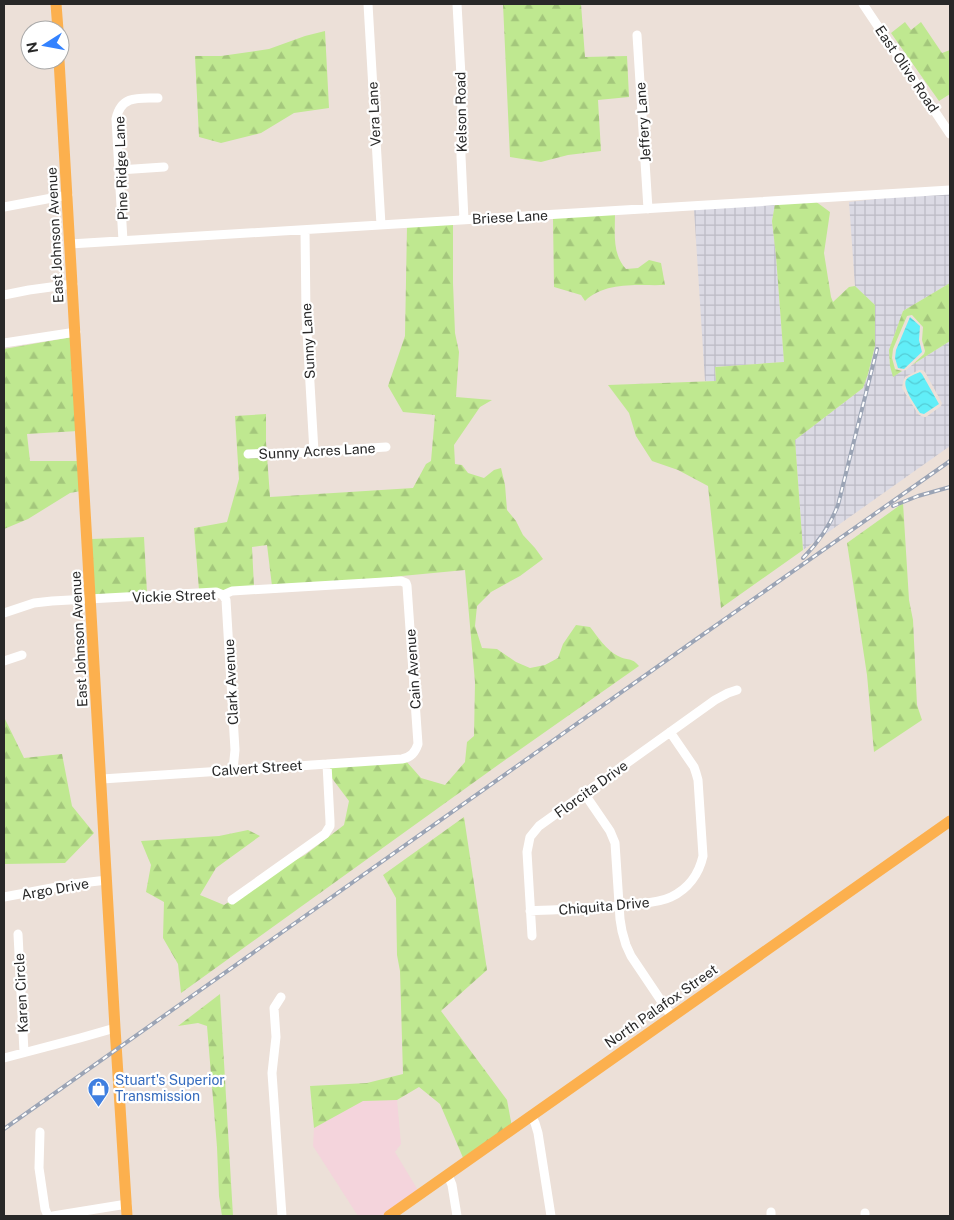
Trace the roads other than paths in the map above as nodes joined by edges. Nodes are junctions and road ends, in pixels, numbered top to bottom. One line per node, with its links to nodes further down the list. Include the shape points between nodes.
1 (56, 4): 5 (main road)
2 (368, 4): 17 (street, Vera Lane)
3 (457, 4): 16 (street, Kelson Road)
4 (863, 4): 9 (street, East Olive Road)
5 (57, 20)
6 (637, 35): 15 (street, Jeffery Lane)
7 (60, 70): 13 (main road, East Johnson Avenue)
8 (158, 98): 11 (street, Pine Ridge Lane, via 134,99 119,108 116,119)
9 (950, 134)
10 (164, 168): 11 (street)
11 (119, 170): 19 (street, Pine Ridge Lane)
12 (950, 190): 15 (street, Briese Lane)
13 (68, 196): 14 (street); 20 (main road, East Johnson Avenue)
14 (4, 207)
15 (648, 209): 16 (street, Briese Lane)
16 (464, 220): 17 (street, Briese Lane)
17 (381, 225): 18 (street, Briese Lane)
18 (305, 230): 19 (street, Briese Lane); 26 (street, Sunny Lane)
19 (123, 241): 20 (street, Briese Lane)
20 (70, 244): 21 (main road, East Johnson Avenue)
21 (73, 284): 22 (street); 23 (main road, East Johnson Avenue)
22 (4, 295)
23 (76, 332): 24 (street); 30 (main road, East Johnson Avenue)
24 (4, 343)
25 (386, 447): 26 (street, Sunny Acres Lane)
26 (314, 452): 27 (street, Sunny Acres Lane)
27 (248, 454)
28 (404, 582): 29 (street, Vickie Street, via 232,591); 36 (street, Cain Avenue, via 408,586 418,744)
29 (223, 595): 30 (street, Vickie Street, via 216,592); 38 (street, Clark Avenue, via 226,600 232,696)
30 (91, 600): 31 (street, Vickie Street, via 34,603); 39 (main road, East Johnson Avenue)
31 (4, 613)
32 (22, 655): 33 (street)
33 (4, 661)
34 (737, 690): 35 (street, Florcita Drive, via 720,697)
35 (670, 732): 40 (street, Florcita Drive); 45 (street, Chiquita Drive, via 694,767 698,780 703,848 701,865 686,887 671,897)
36 (411, 756): 37 (street, Calvert Street)
37 (326, 764): 38 (street, Calvert Street); 44 (street, via 328,830)
38 (233, 770): 39 (street, Calvert Street)
39 (102, 779): 42 (main road, East Johnson Avenue)
40 (584, 794): 45 (street, via 615,843); 46 (street, Florcita Drive, via 539,826 530,837 527,852)
41 (950, 821): 50 (main road, North Palafox Street)
42 (107, 880): 43 (street, Argo Drive); 51 (main road, East Johnson Avenue)
43 (4, 897)
44 (232, 900)
45 (619, 907): 46 (street, Chiquita Drive); 50 (street, via 622,931 631,956)
46 (530, 911): 48 (street, Florcita Drive)
47 (18, 934): 52 (street, Karen Circle)
48 (532, 936)
49 (281, 998): 61 (street, via 274,1008 276,1037 272,1073)
50 (672, 1017): 54 (main road, North Palafox Street)
51 (115, 1028): 52 (street); 57 (main road, East Johnson Avenue)
52 (24, 1052): 53 (street)
53 (4, 1058)
54 (531, 1116): 56 (main road, North Palafox Street); 64 (street, via 538,1132)
55 (40, 1132): 58 (street, via 39,1168)
56 (448, 1175): 62 (main road, North Palafox Street); 63 (street)
57 (126, 1204): 59 (street); 60 (main road, East Johnson Avenue)
58 (48, 1216)
59 (53, 1216)
60 (127, 1216)
61 (282, 1216)
62 (390, 1216)
63 (457, 1216)
64 (551, 1216)

